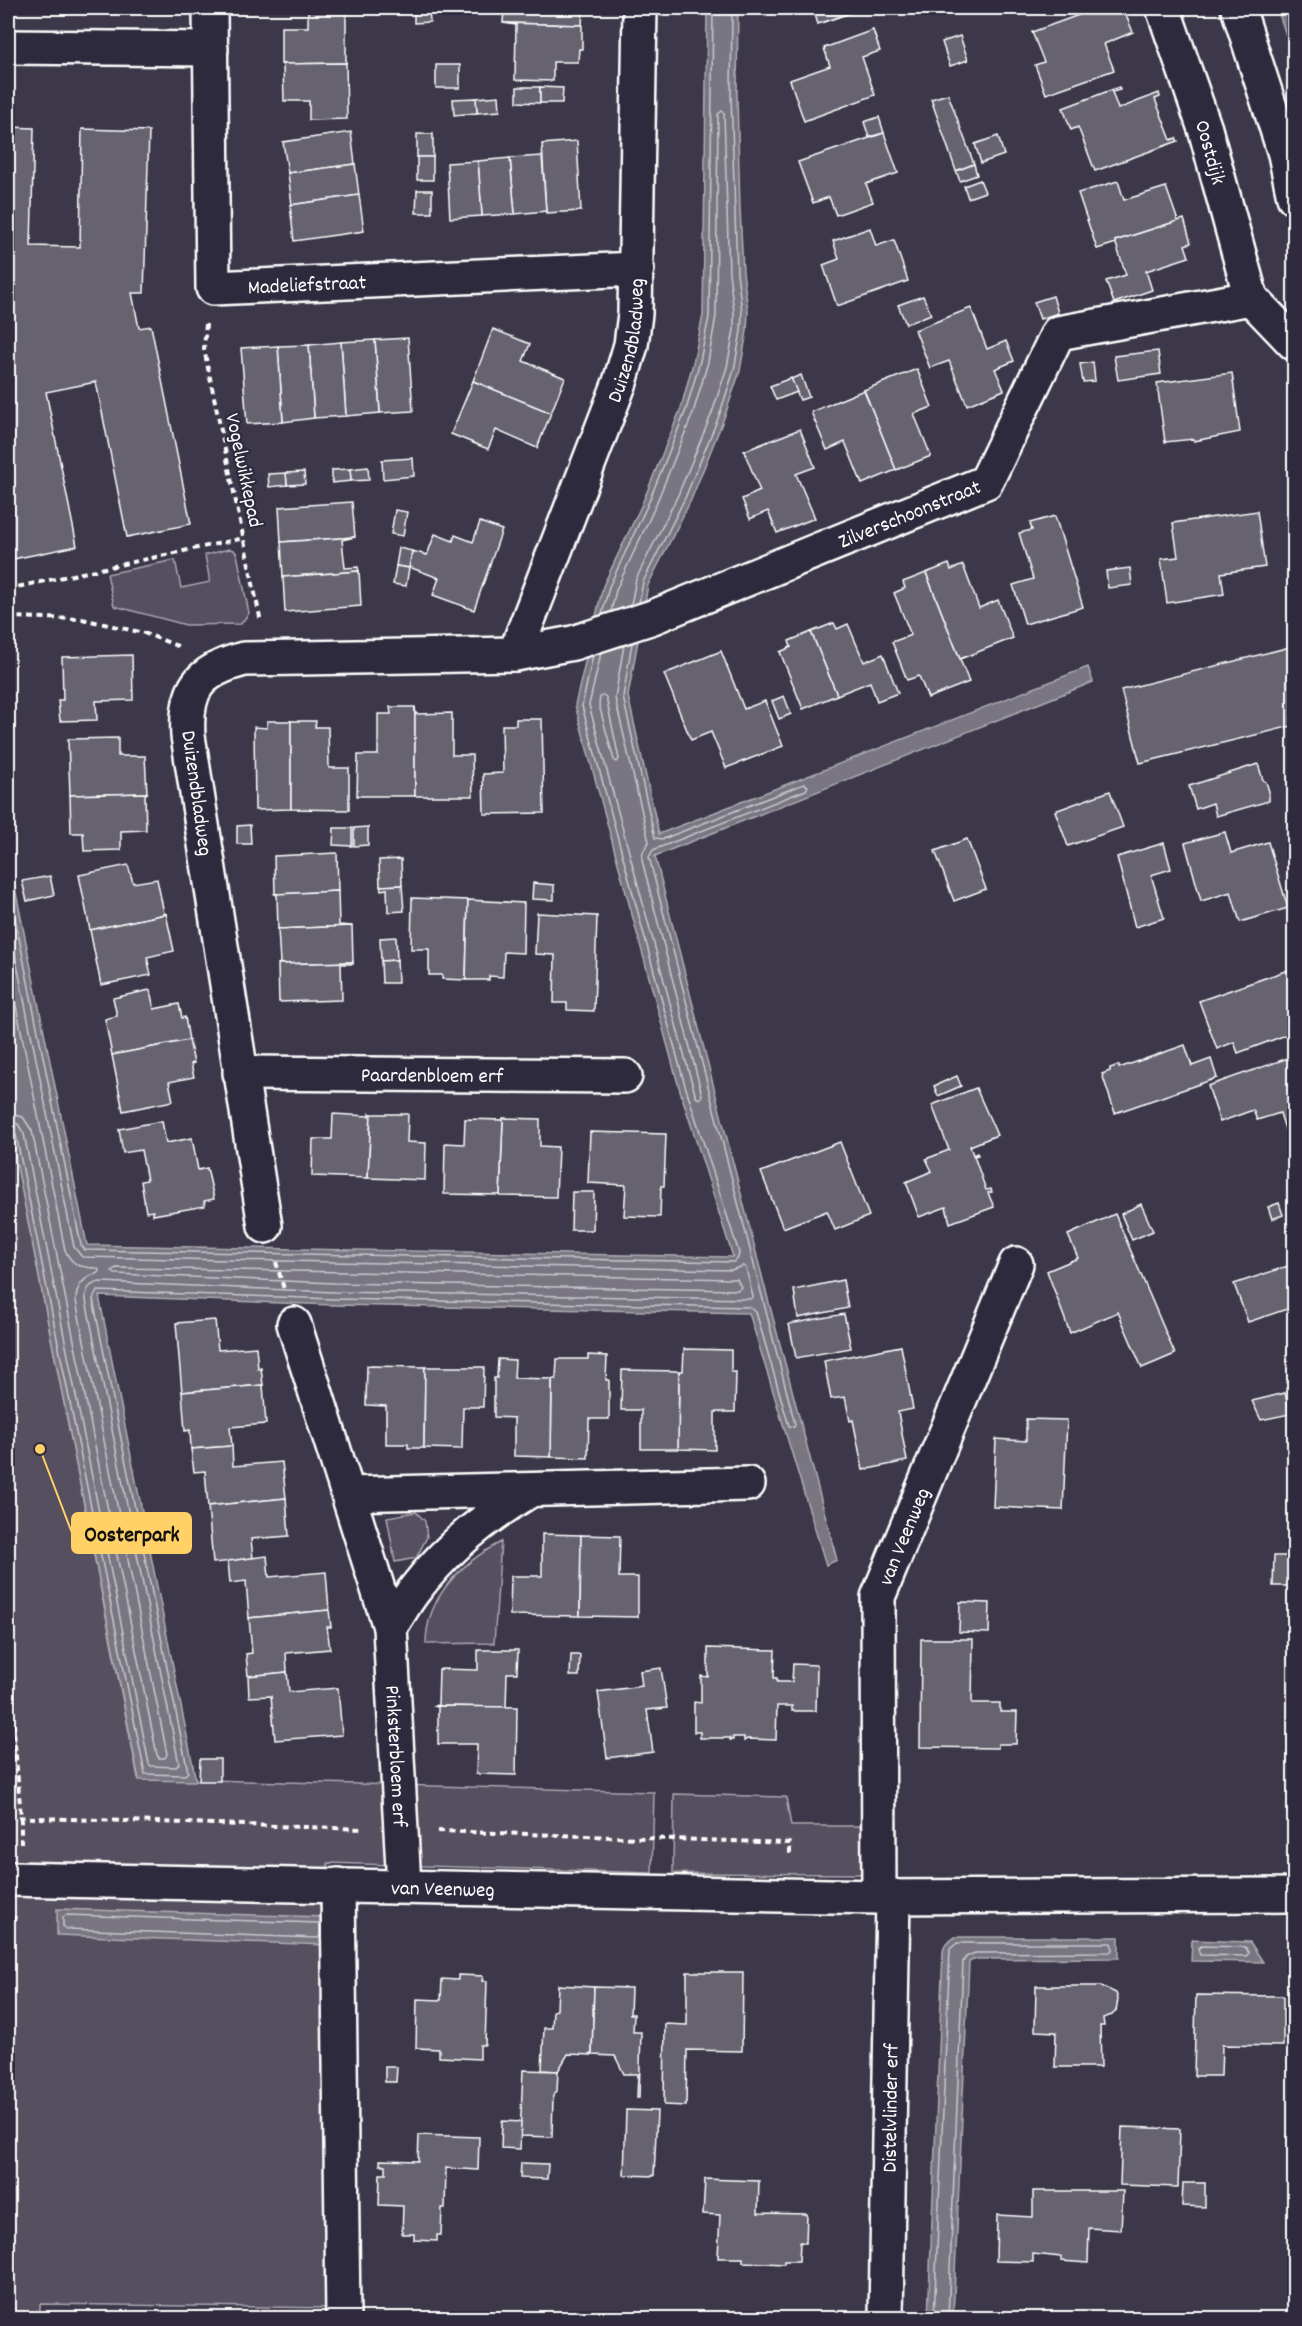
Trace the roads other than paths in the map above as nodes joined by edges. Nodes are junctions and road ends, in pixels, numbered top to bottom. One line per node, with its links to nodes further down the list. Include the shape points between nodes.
1 (210, 8): 6 (street)
2 (640, 8): 8 (street, Duizendbladweg)
3 (1163, 8): 9 (street, Oostdijk, via 1204,129)
4 (1238, 8): 7 (street, via 1285,154)
5 (8, 47): 6 (street)
6 (211, 49): 8 (street, Madeliefstraat, via 213,288)
7 (1294, 197)
8 (637, 269): 11 (street, Duizendbladweg, via 631,345 620,382)
9 (1251, 298): 10 (street); 11 (street, Zilverschoonstraat, via 1058,333 986,482 653,617 573,643)
10 (1294, 344)
11 (515, 654): 12 (street, Duizendbladweg, via 244,659 222,664 205,676 191,694 188,736)
12 (240, 1073): 13 (street, Paardenbloem erf); 14 (street, Duizendbladweg)
13 (625, 1076)
14 (265, 1226)
15 (1017, 1264): 25 (street, van Veenweg, via 878,1597)
16 (294, 1324): 19 (street, Pinksterbloem erf)
17 (748, 1484): 18 (street)
18 (529, 1491): 19 (street); 20 (street, via 494,1512 448,1553 416,1588)
19 (349, 1494): 20 (street, Pinksterbloem erf)
20 (390, 1627): 23 (street, Pinksterbloem erf)
21 (14, 1879): 22 (street, van Veenweg)
22 (338, 1885): 23 (street, van Veenweg); 26 (street)
23 (404, 1886): 25 (street, van Veenweg)
24 (1294, 1895): 25 (street, van Veenweg)
25 (886, 1897): 27 (street, Distelvlinder erf)
26 (343, 2319)
27 (886, 2319)

